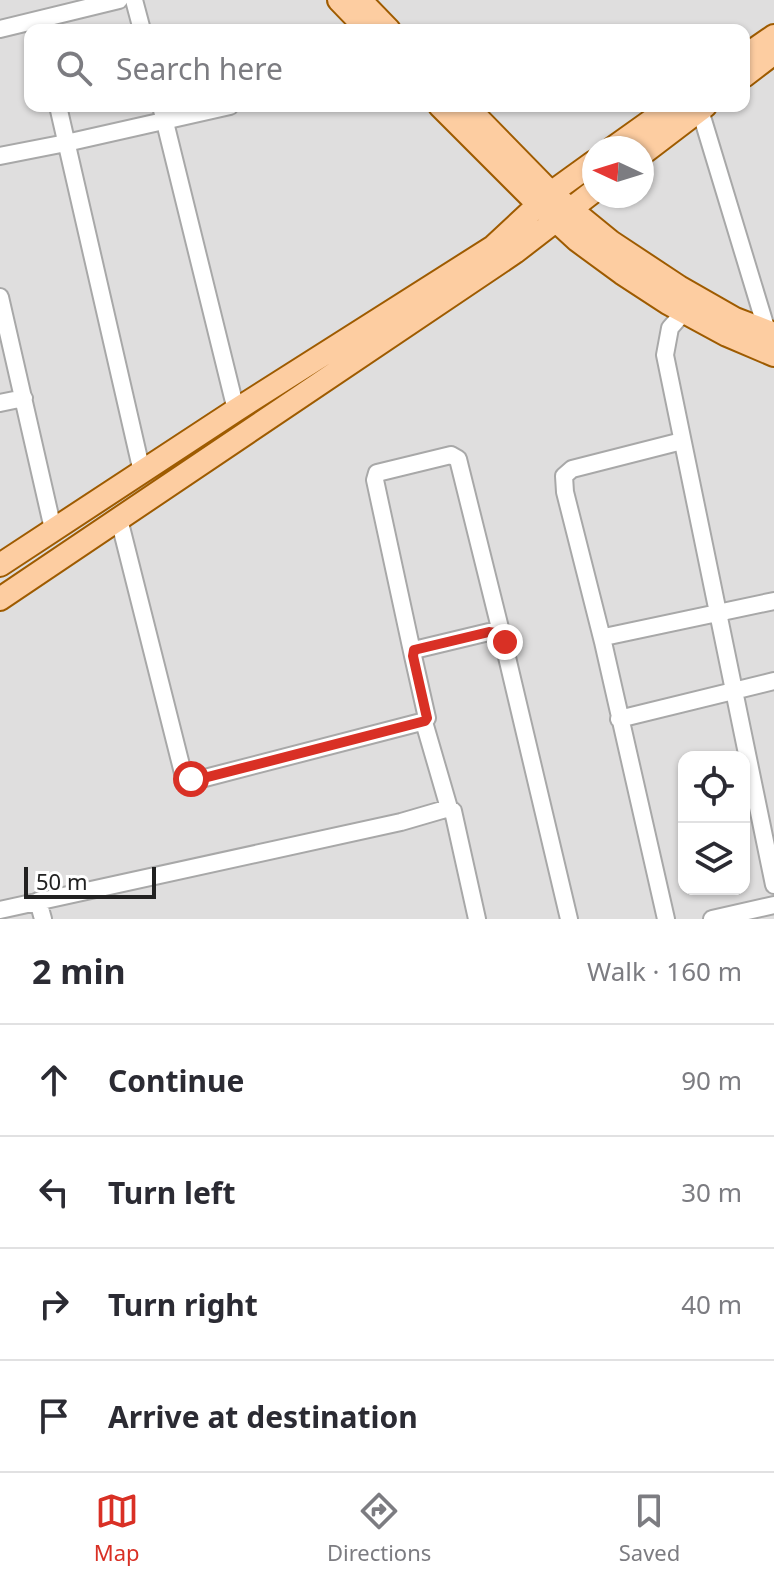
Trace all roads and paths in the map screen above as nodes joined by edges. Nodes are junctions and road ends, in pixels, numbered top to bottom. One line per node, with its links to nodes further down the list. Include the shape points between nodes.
1 (119, 0): 5 (street)
2 (134, 0): 6 (street)
3 (339, 0): 7 (main road)
4 (360, 0): 8 (main road)
5 (42, 24)
6 (140, 24)
7 (361, 24)
8 (383, 24)
9 (24, 27): 10 (street)
10 (0, 29)
11 (774, 36): 12 (main road)
12 (750, 53)
13 (774, 53): 14 (main road)
14 (750, 71)
15 (59, 112): 23 (street)
16 (447, 112): 28 (main road)
17 (471, 112): 28 (main road)
18 (664, 112): 22 (main road)
19 (697, 112): 24 (main road)
20 (703, 112): 31 (street)
21 (162, 114): 23 (street); 35 (street)
22 (630, 136)
23 (66, 143): 25 (street); 37 (street)
24 (654, 145)
25 (0, 156)
26 (582, 176): 28 (main road)
27 (582, 196): 28 (main road)
28 (554, 207): 30 (main road, via 577,240); 31 (main road, via 679,287); 35 (main road); 38 (main road, via 515,252)
29 (0, 297): 33 (street)
30 (684, 312): 32 (main road); 36 (street, via 670,328 665,355)
31 (770, 332)
32 (774, 355)
33 (24, 398): 34 (street); 39 (street)
34 (0, 403)
35 (236, 410): 37 (main road)
36 (682, 441): 43 (street); 45 (street, via 572,469 564,476)
37 (142, 472): 39 (main road)
38 (119, 519): 41 (main road); 50 (street, via 187,778 196,780)
39 (53, 529): 40 (main road)
40 (0, 565)
41 (0, 599)
42 (774, 601): 43 (street)
43 (718, 613): 45 (street, via 605,637); 48 (street)
44 (502, 636): 46 (street, via 489,632 427,645 414,650); 46 (street, via 458,459 451,455 377,473 375,480); 58 (street)
45 (603, 642): 49 (street)
46 (413, 656): 50 (street)
47 (774, 681): 48 (street)
48 (733, 690): 49 (street); 52 (street)
49 (619, 719): 59 (street)
50 (424, 722): 51 (street)
51 (449, 808): 53 (street); 57 (street)
52 (774, 885)
53 (38, 901): 55 (street); 56 (street)
54 (774, 905): 60 (street)
55 (0, 910)
56 (43, 919)
57 (477, 919)
58 (569, 919)
59 (666, 919)
60 (712, 919)

